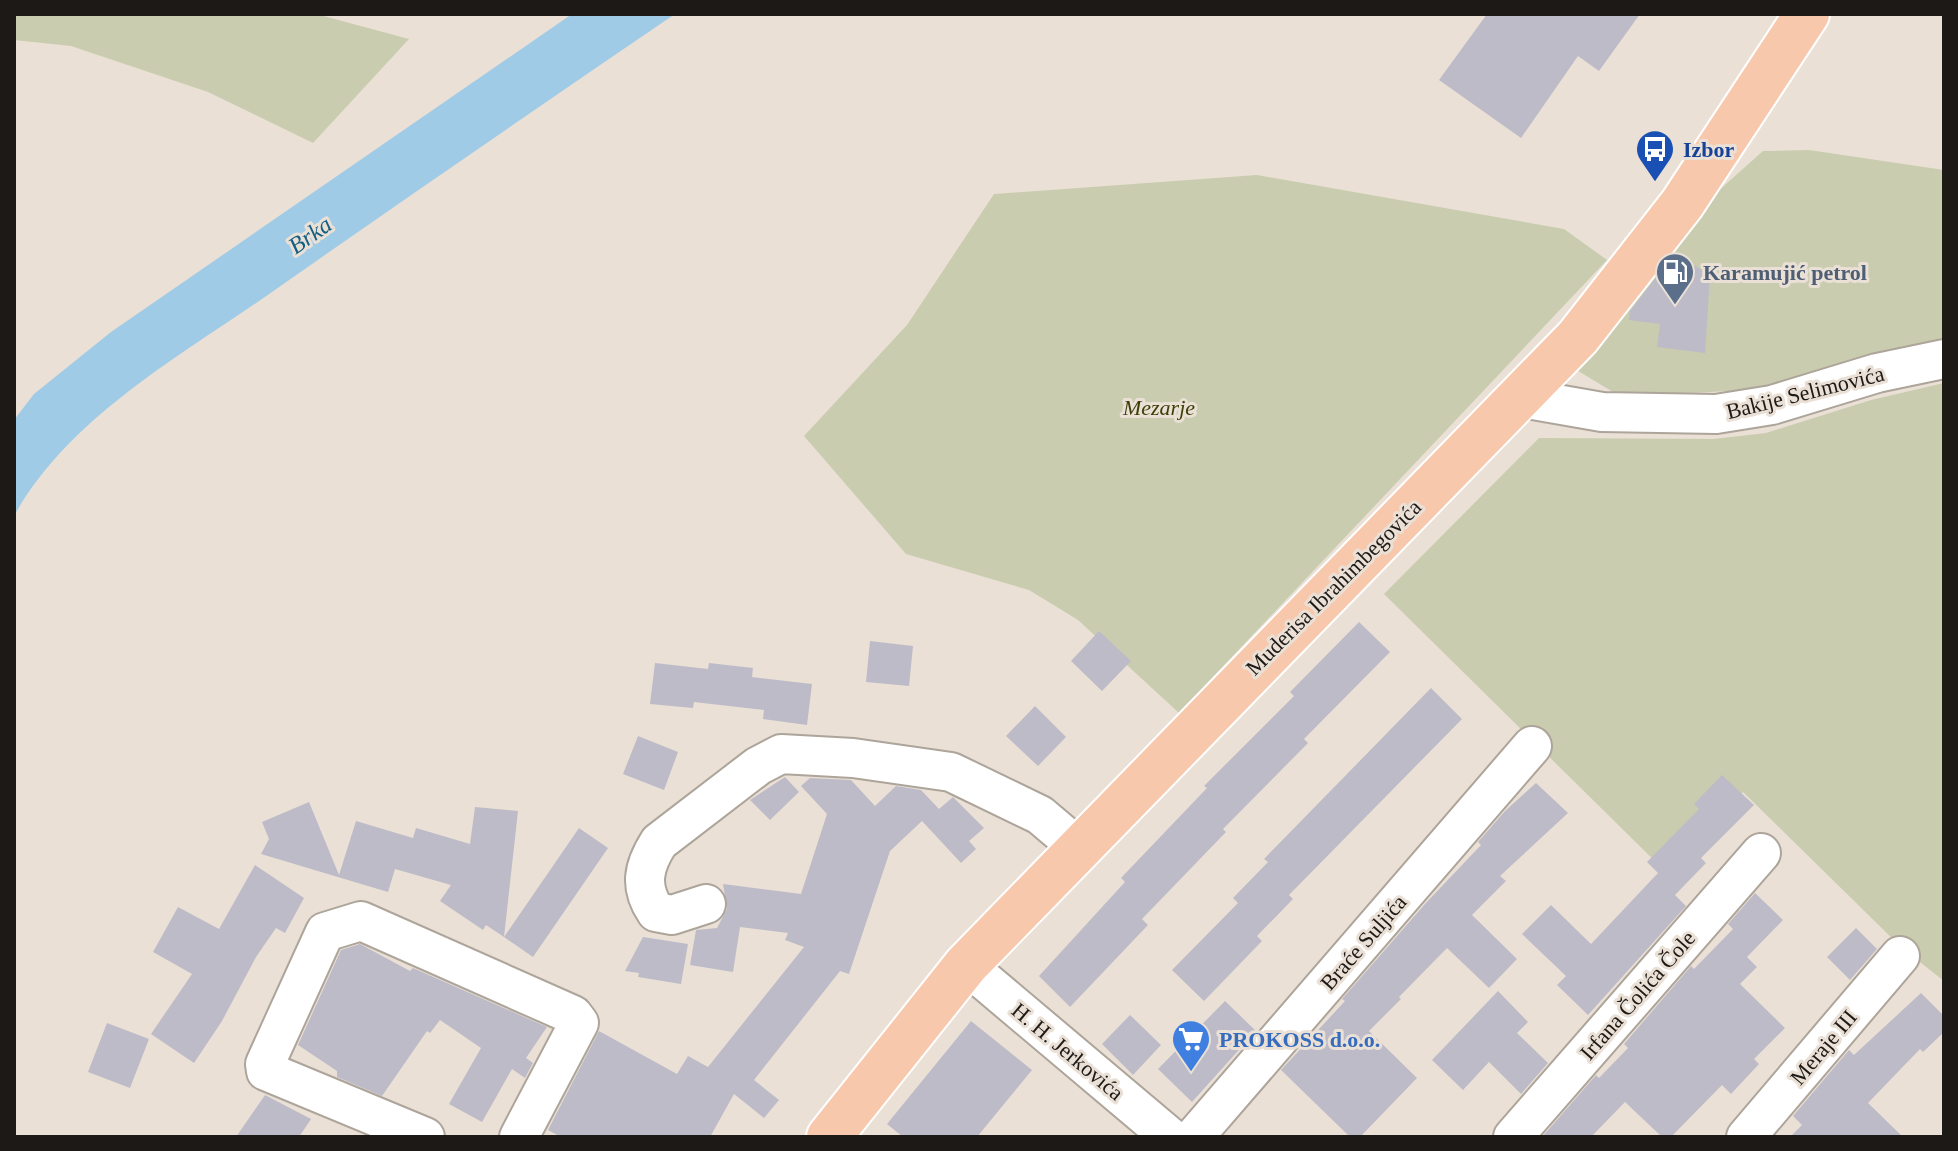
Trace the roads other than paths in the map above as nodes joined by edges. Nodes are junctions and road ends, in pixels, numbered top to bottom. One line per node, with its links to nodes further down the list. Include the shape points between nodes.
1 (1807, 14): 3 (main road, Muderisa Ibrahimbegovića, via 1682,204 1578,337)
2 (1944, 359): 3 (street, Bakije Selimovića, via 1772,405 1716,414 1602,412)
3 (1522, 398): 5 (main road, Muderisa Ibrahimbegovića)
4 (1532, 746): 14 (street, Braće Suljića)
5 (1079, 848): 7 (street, via 1040,815 951,772 781,754 659,842 648,859 645,897 656,912 672,915); 9 (main road, Muderisa Ibrahimbegovića)
6 (1761, 853): 15 (street, Irfana Čolića Čole)
7 (706, 904)
8 (1900, 956): 16 (street, Meraje III)
9 (966, 965): 12 (main road, Muderisa Ibrahimbegovića); 13 (street, H. H. Jerkovića)
10 (425, 1137): 11 (street, via 266,1071 325,932 342,924 361,921 573,1015 579,1023)
11 (519, 1137)
12 (829, 1137)
13 (1170, 1137)
14 (1194, 1137)
15 (1513, 1137)
16 (1746, 1137)

